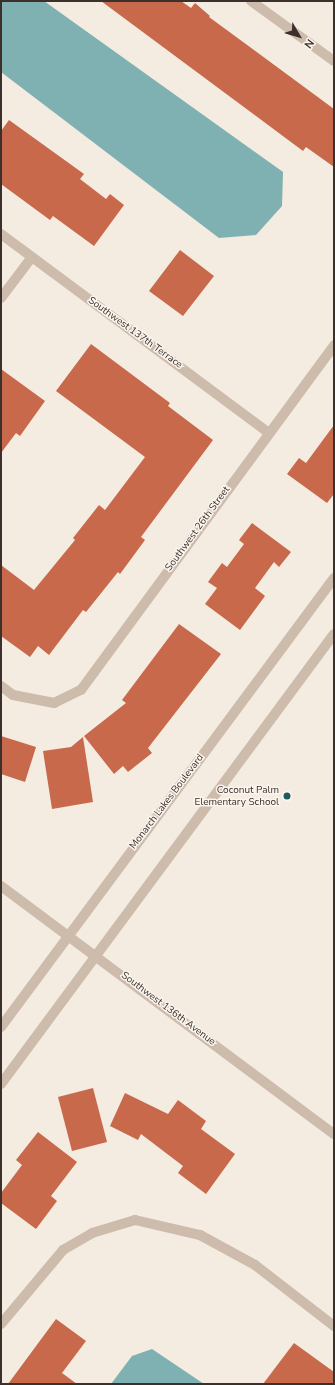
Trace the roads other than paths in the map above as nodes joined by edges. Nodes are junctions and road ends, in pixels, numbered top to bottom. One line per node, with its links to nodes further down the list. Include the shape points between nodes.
1 (251, 1): 2 (street)
2 (334, 61)
3 (1, 234): 4 (street, Southwest 137th Terrace)
4 (32, 257): 5 (street); 7 (street, Southwest 137th Terrace)
5 (1, 298)
6 (334, 344): 7 (street, Southwest 26th Street)
7 (268, 432): 10 (street, Southwest 26th Street, via 81,690 54,703 13,695)
8 (334, 578): 12 (street, Monarch Lakes Boulevard)
9 (334, 634): 13 (street)
10 (1, 686)
11 (1, 886): 12 (street, Southwest 136th Avenue)
12 (68, 936): 13 (street, Southwest 136th Avenue); 14 (street, Monarch Lakes Boulevard)
13 (96, 955): 15 (street); 16 (street, Southwest 136th Avenue)
14 (1, 1027)
15 (1, 1084)
16 (334, 1134)
17 (1, 1324): 18 (street, via 63,1250 92,1233 135,1220 200,1235 255,1265)
18 (334, 1326)

